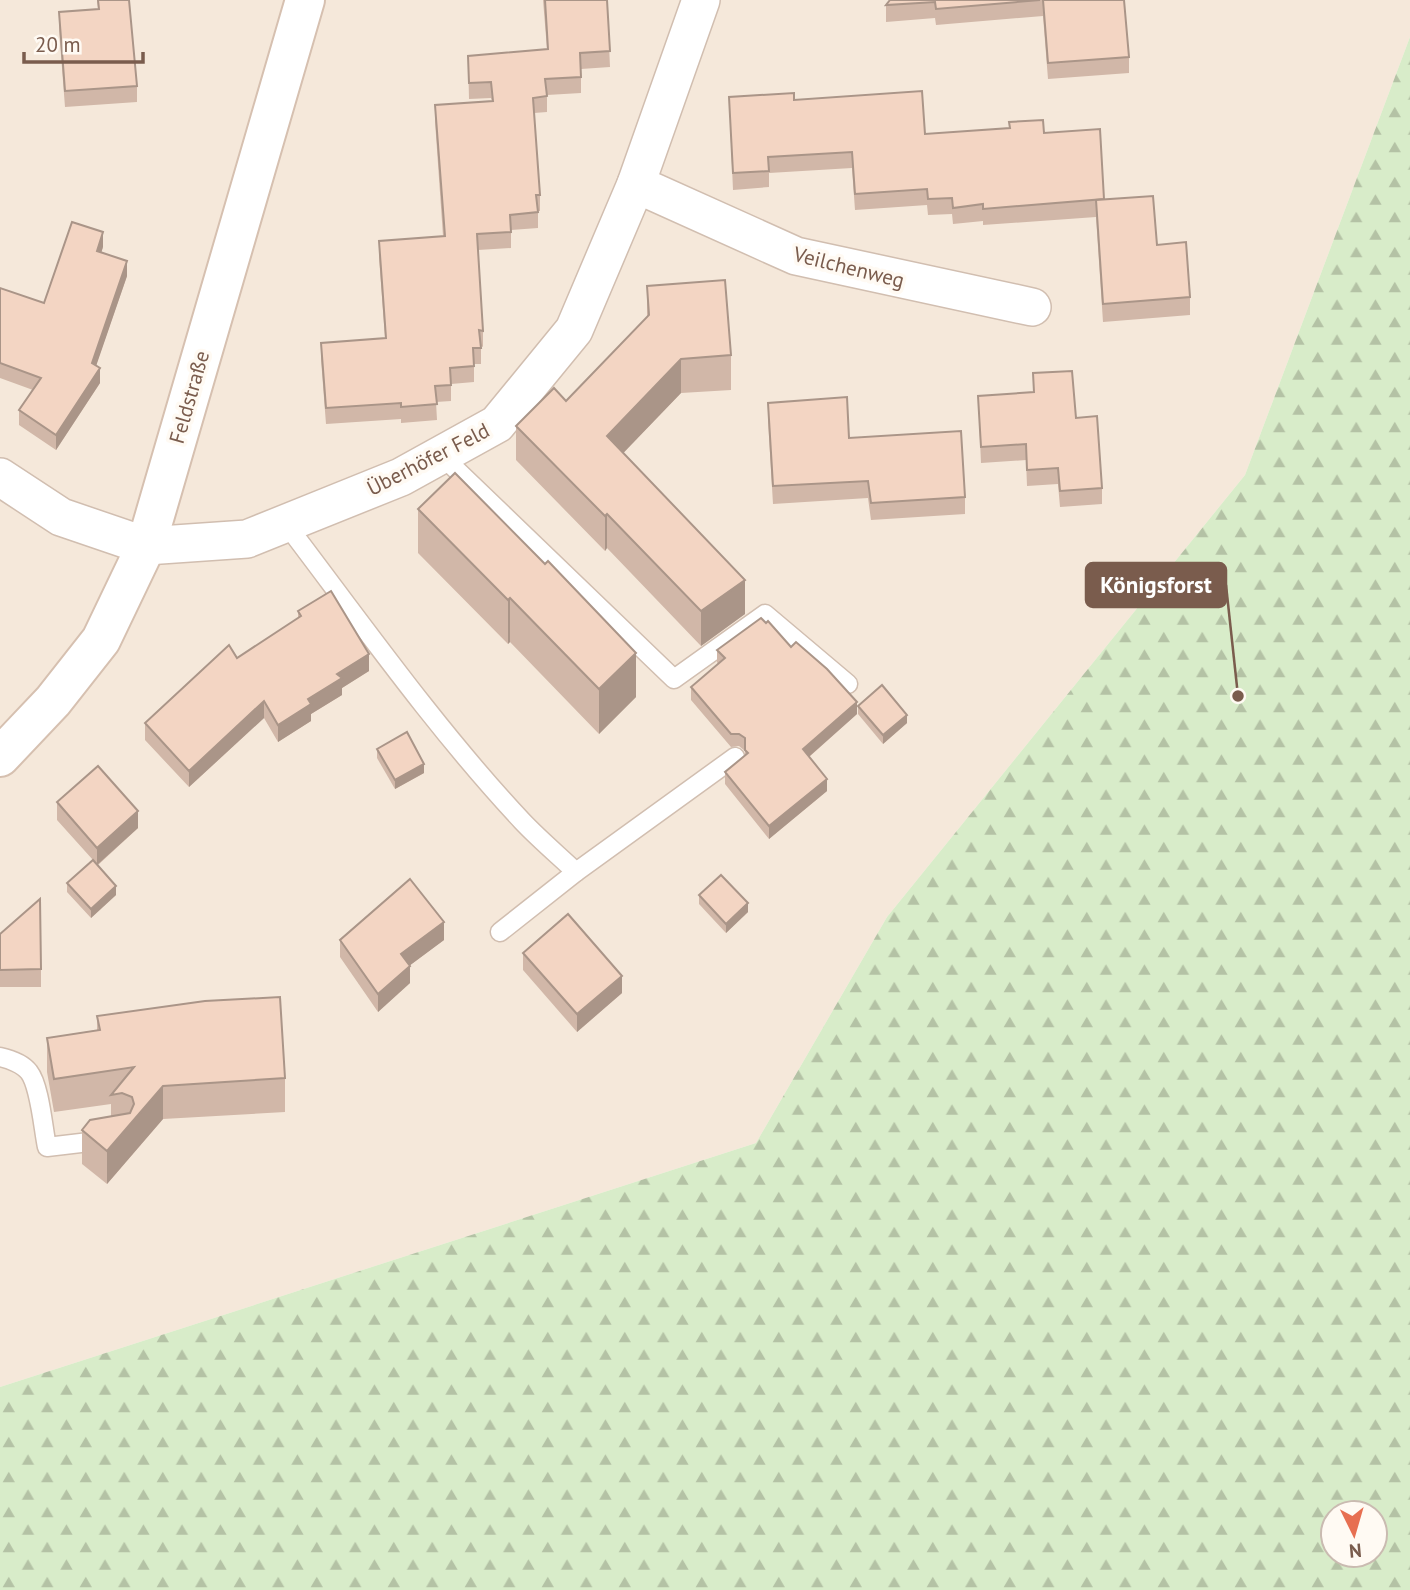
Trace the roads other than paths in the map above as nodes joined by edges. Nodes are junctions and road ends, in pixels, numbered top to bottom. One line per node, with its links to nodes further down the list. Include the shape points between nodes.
1 (305, 0): 8 (main road, Feldstraße)
2 (701, 0): 3 (street, Überhöfer Feld)
3 (636, 184): 4 (street, Veilchenweg, via 796,256); 5 (street, Überhöfer Feld, via 574,330 497,424)
4 (1032, 307)
5 (441, 455): 7 (street, Überhöfer Feld, via 401,477); 9 (lane, via 674,679 765,614)
6 (0, 477): 8 (street, via 61,517)
7 (286, 524): 8 (street, Überhöfer Feld, via 247,539); 12 (lane, via 484,778 523,823)
8 (145, 546): 10 (main road, Feldstraße, via 101,639 53,701)
9 (848, 684)
10 (0, 757)
11 (735, 757): 12 (lane)
12 (576, 872): 13 (lane)
13 (500, 932)
14 (0, 1056): 15 (lane, via 29,1071 47,1147)
15 (123, 1138)

